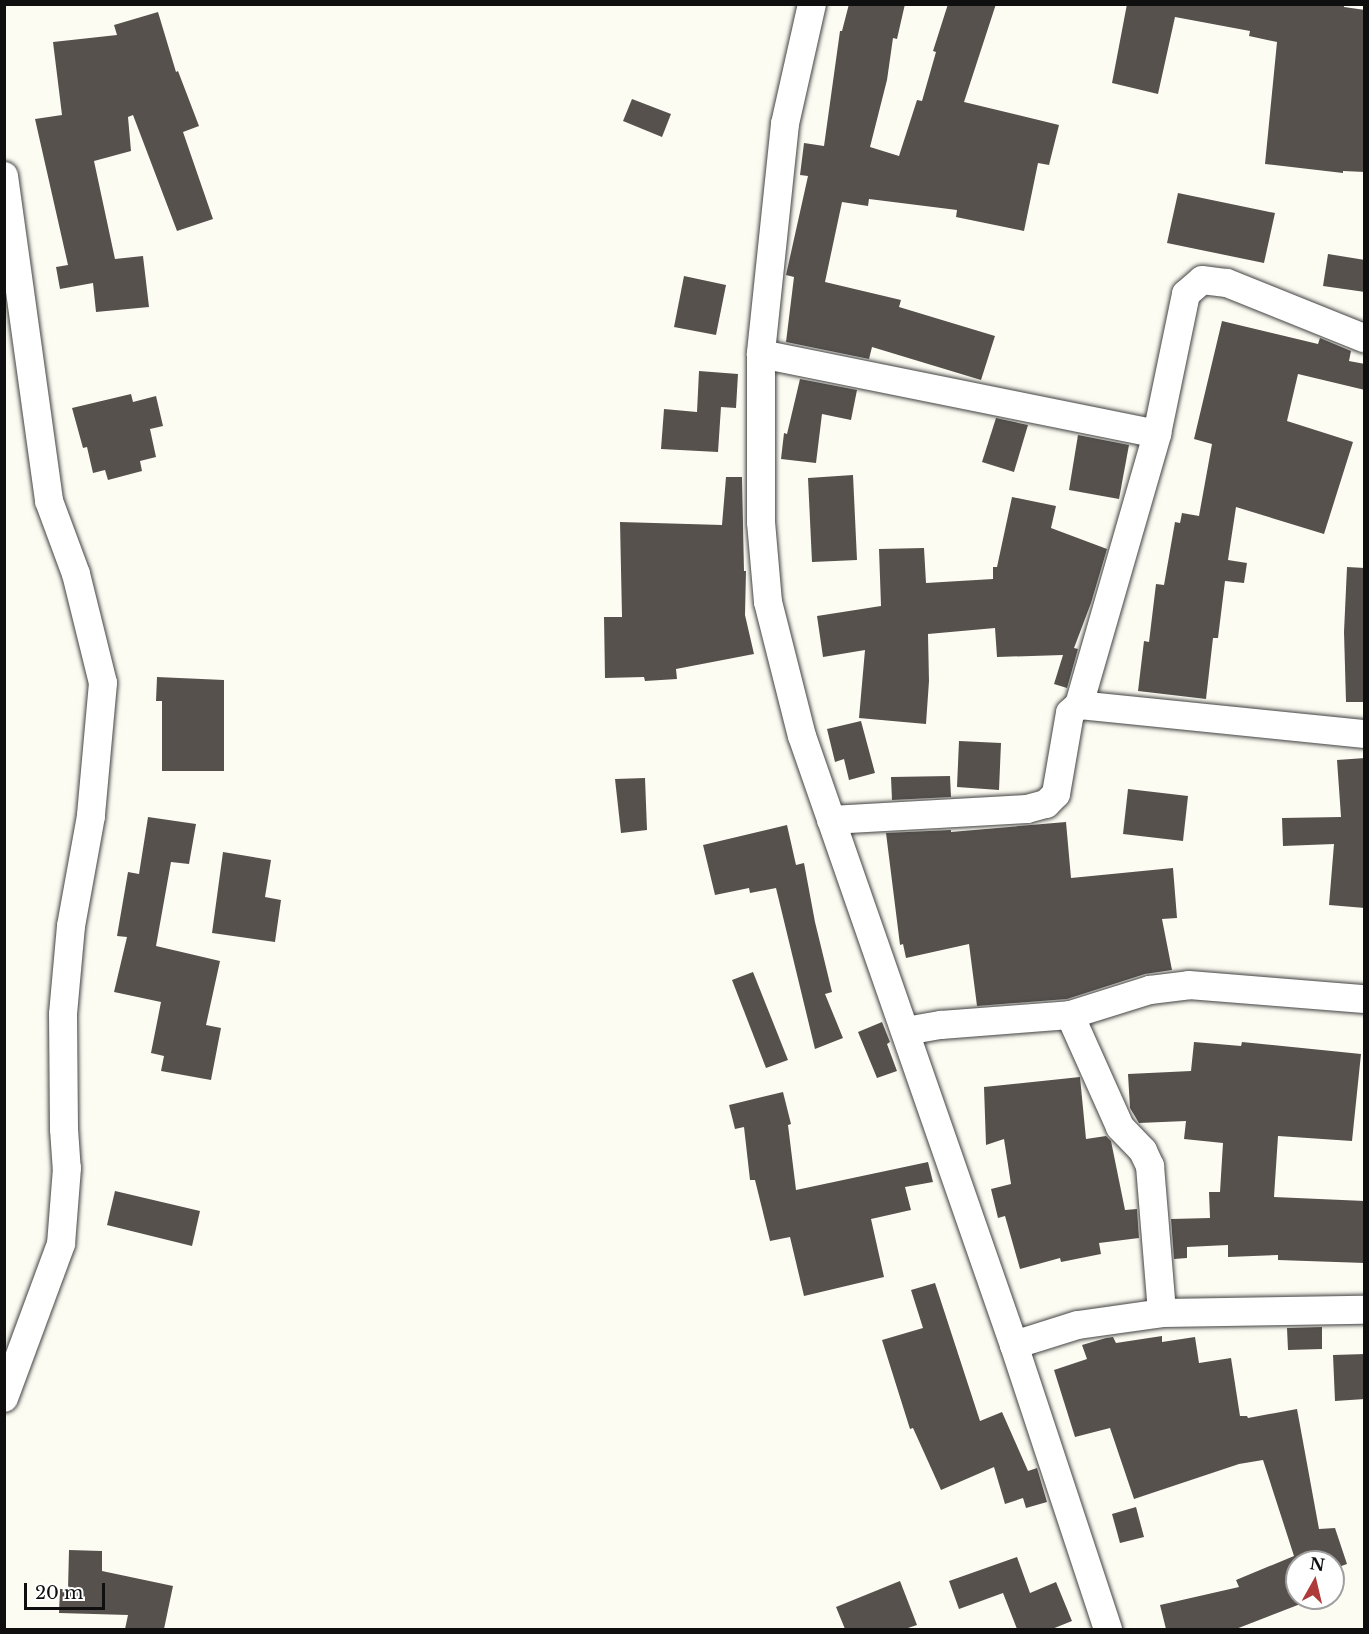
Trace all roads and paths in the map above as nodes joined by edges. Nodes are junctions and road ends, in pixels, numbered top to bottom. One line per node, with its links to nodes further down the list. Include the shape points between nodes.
1 (812, 4): 4 (street, via 785,124)
2 (4, 176): 15 (street, via 50,501 76,574 103,683 91,816 71,926 63,1014 67,1168 61,1244)
3 (1365, 338): 5 (street, via 1227,283 1202,280 1186,294)
4 (761, 354): 5 (street); 8 (street, via 761,511 768,602 802,735)
5 (1156, 434): 6 (street)
6 (1079, 705): 7 (street); 8 (street, via 1070,713 1056,794 1046,804 1027,809)
7 (1365, 734)
8 (831, 820): 11 (street)
9 (1365, 999): 10 (street, via 1189,985 1150,990)
10 (1070, 1015): 11 (street); 13 (street, via 1120,1127 1143,1151 1150,1166)
11 (906, 1031): 14 (street)
12 (1365, 1310): 13 (street)
13 (1162, 1313): 14 (street, via 1078,1325)
14 (1014, 1345): 16 (street)
15 (4, 1398)
16 (1108, 1629)

